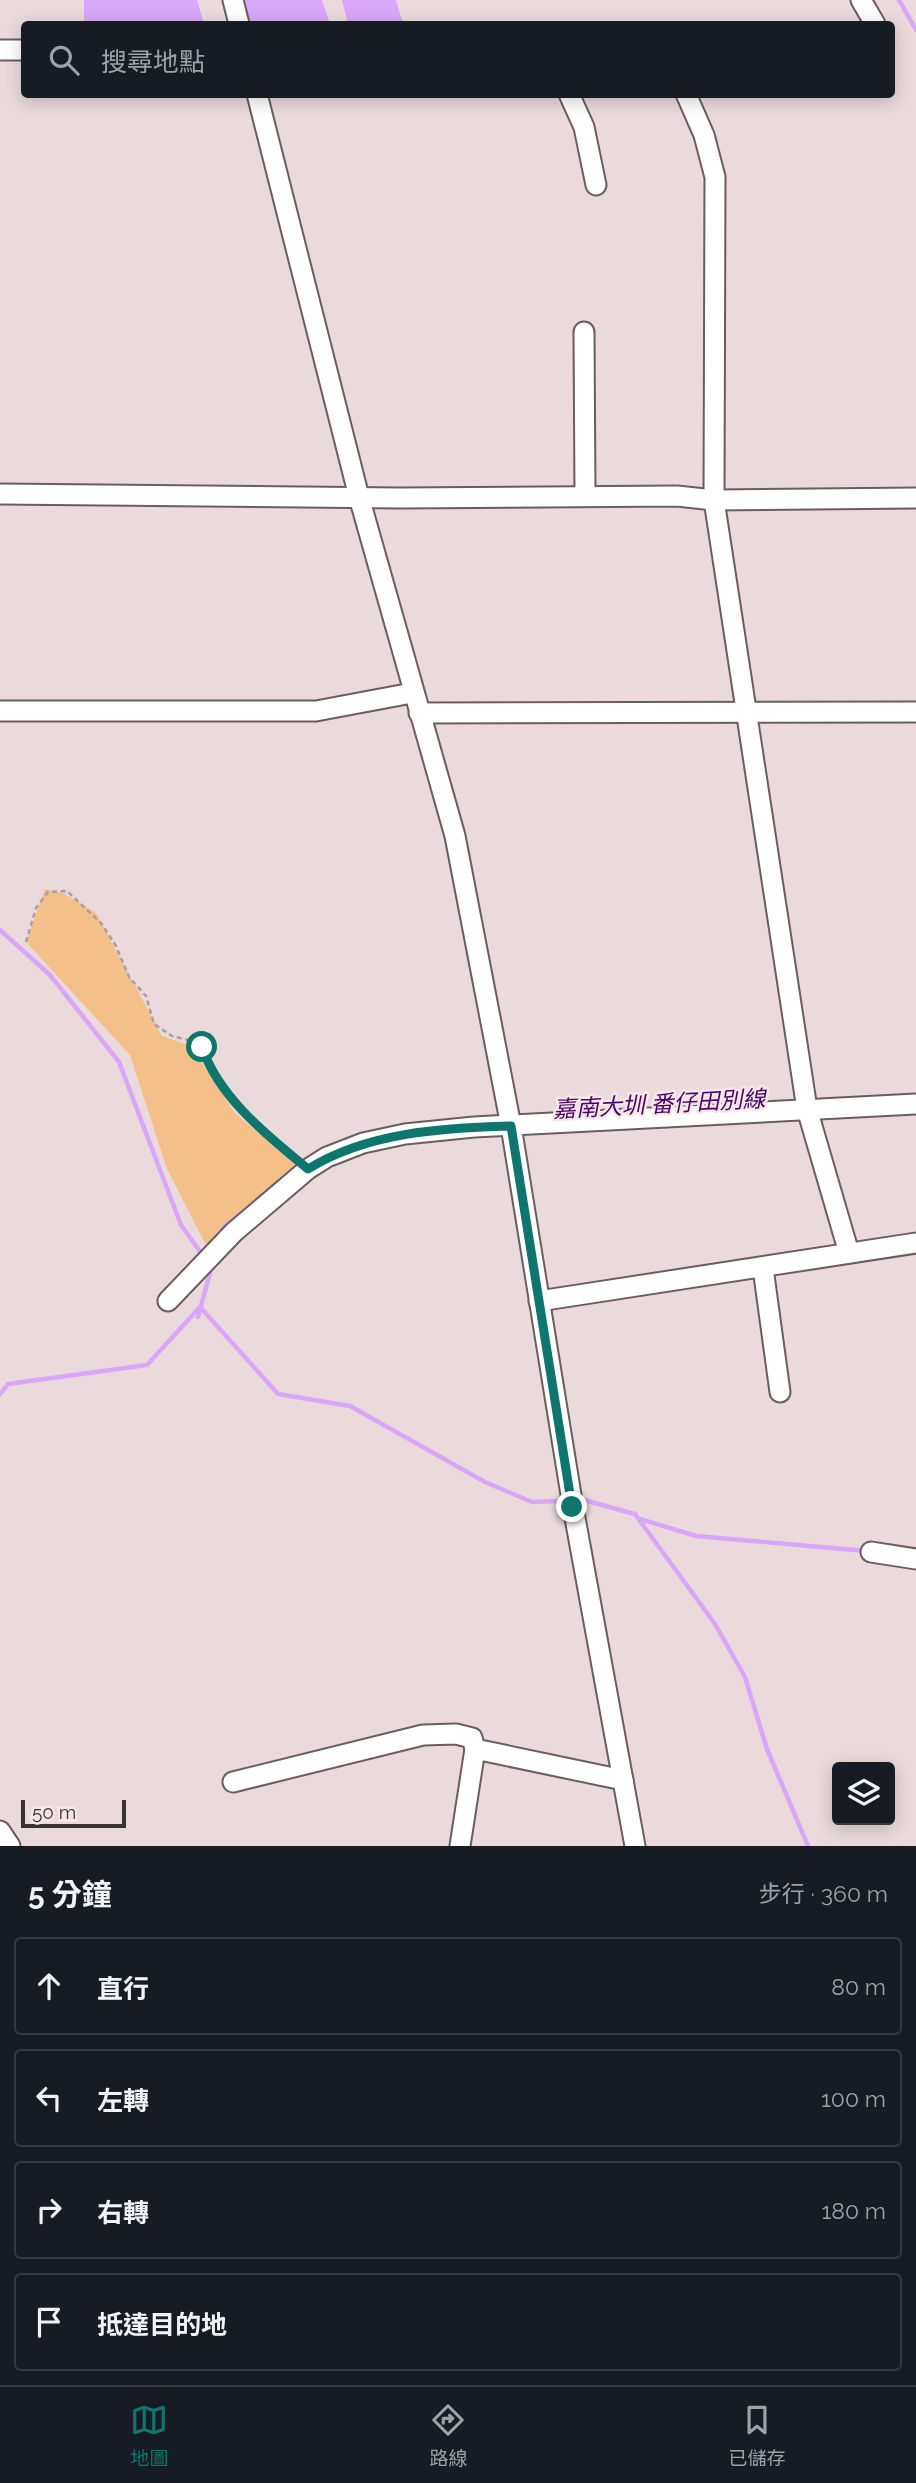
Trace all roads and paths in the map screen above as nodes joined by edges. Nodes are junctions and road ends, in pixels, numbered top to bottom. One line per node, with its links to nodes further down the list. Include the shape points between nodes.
1 (233, 0): 3 (street)
2 (861, 0): 4 (street)
3 (238, 21)
4 (873, 21)
5 (0, 50): 6 (street)
6 (21, 50)
7 (258, 98): 14 (street)
8 (571, 98): 10 (street, via 584,127)
9 (688, 98): 16 (street, via 715,177)
10 (596, 186)
11 (584, 332): 13 (street)
12 (0, 494): 14 (street)
13 (585, 496): 14 (street); 16 (street)
14 (359, 497): 17 (street)
15 (916, 498): 16 (street)
16 (713, 500): 19 (street)
17 (412, 693): 18 (street, via 316,711); 21 (street)
18 (0, 711)
19 (746, 712): 20 (street); 21 (street); 24 (street)
20 (916, 712)
21 (419, 713): 25 (street, via 455,836)
22 (26, 942): 26 (path, via 36,908 48,892 68,891 102,923 146,996 154,1024 202,1047 208,1066 239,1106)
23 (916, 1104): 24 (street)
24 (807, 1109): 25 (street); 28 (street)
25 (511, 1126): 26 (street, via 419,1133 363,1143); 31 (street)
26 (308, 1169): 30 (street, via 234,1232)
27 (916, 1243): 28 (street)
28 (849, 1254): 29 (street)
29 (763, 1268): 31 (street); 32 (street)
30 (168, 1301)
31 (539, 1301): 36 (street)
32 (780, 1392)
33 (871, 1552): 34 (street)
34 (916, 1559)
35 (475, 1749): 36 (street); 37 (street, via 472,1738 423,1735); 40 (street)
36 (623, 1780): 41 (street)
37 (233, 1782)
38 (0, 1831): 39 (street)
39 (10, 1846)
40 (460, 1846)
41 (635, 1846)

